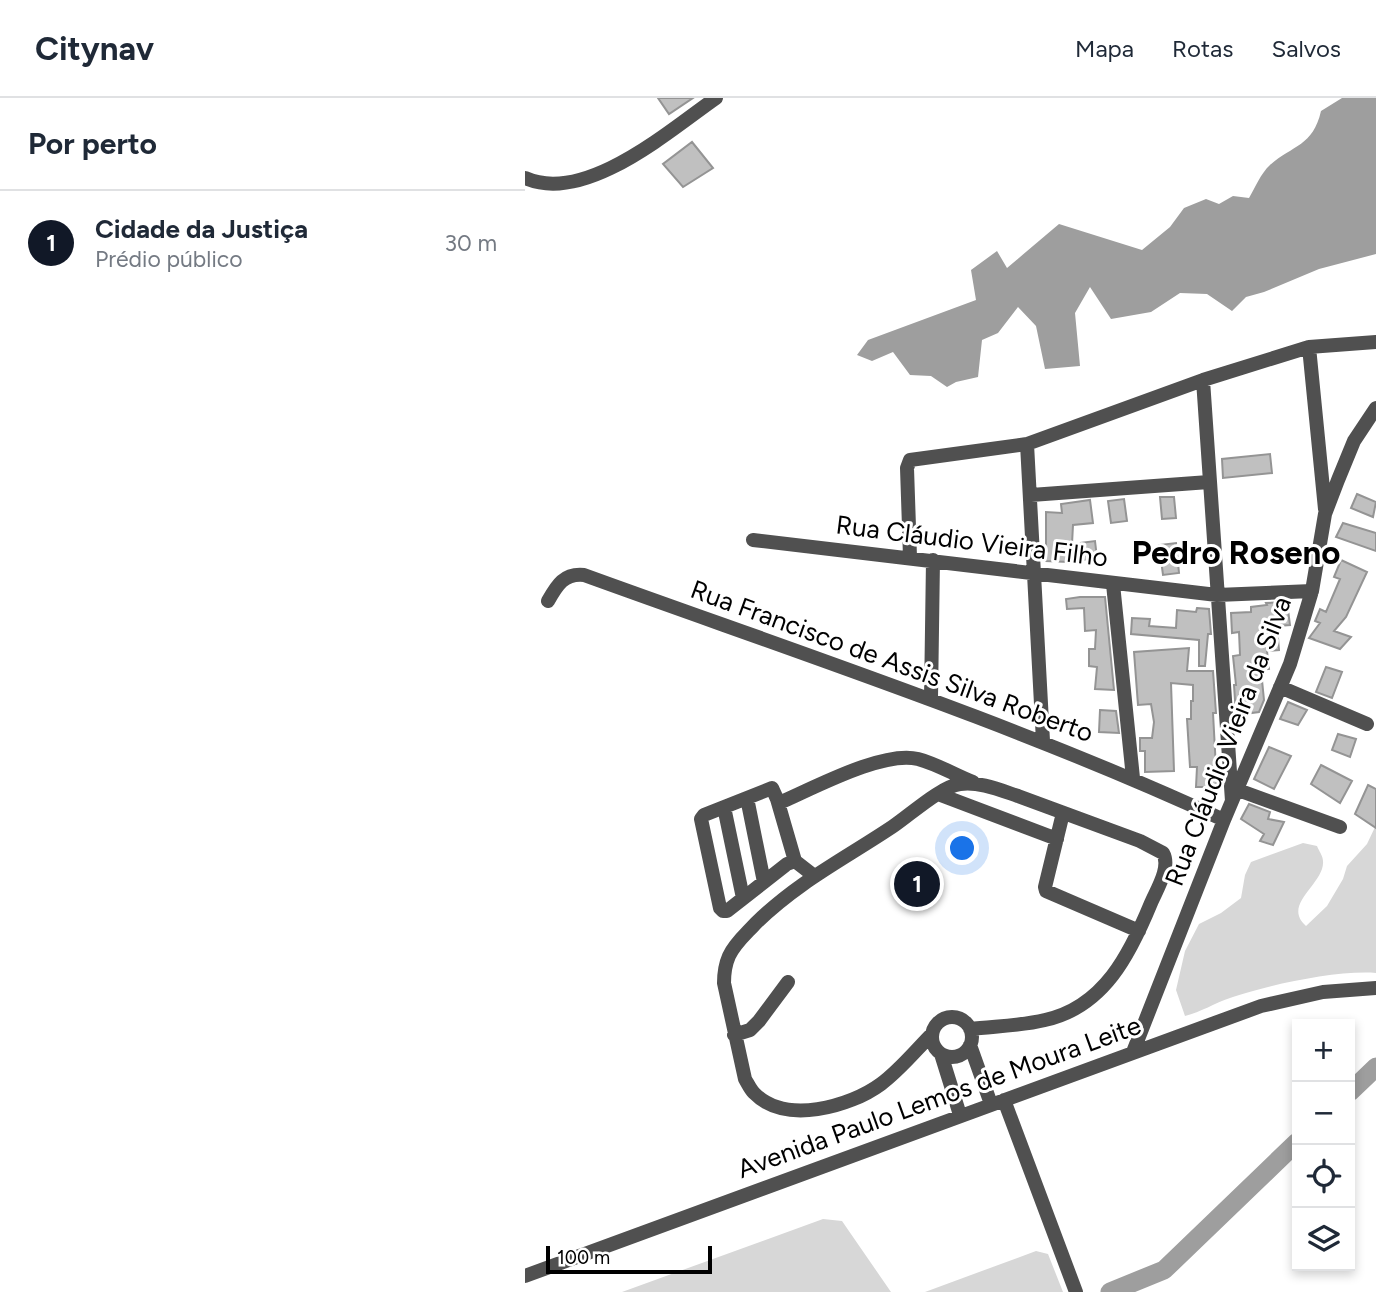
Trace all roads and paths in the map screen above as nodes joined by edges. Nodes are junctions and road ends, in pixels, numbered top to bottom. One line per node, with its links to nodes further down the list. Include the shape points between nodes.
1 (716, 98): 2 (street, via 616,165 590,177 548,183)
2 (529, 179)
3 (1376, 342): 4 (street)
4 (1309, 347): 5 (street); 10 (street)
5 (1203, 380): 7 (street); 8 (street)
6 (1376, 408): 10 (street, Rua Cláudio Vieira da Silva, via 1354,441)
7 (1027, 444): 9 (street); 12 (street, via 911,460 907,468)
8 (1209, 482): 9 (street); 17 (street)
9 (1031, 495): 14 (street)
10 (1325, 514): 16 (street, Rua Cláudio Vieira da Silva)
11 (753, 540): 12 (street, Rua Cláudio Vieira Filho)
12 (910, 557): 13 (street, Rua Cláudio Vieira Filho)
13 (933, 560): 14 (street, Rua Cláudio Vieira Filho); 20 (street)
14 (1035, 574): 15 (street, Rua Cláudio Vieira Filho); 22 (street)
15 (1113, 584): 17 (street, Rua Cláudio Vieira Filho); 23 (street)
16 (1312, 592): 17 (street, Rua Cláudio Vieira Filho); 19 (street, Rua Cláudio Vieira da Silva)
17 (1217, 595): 26 (street)
18 (548, 601): 20 (street, Rua Francisco de Assis Silva Roberto, via 562,580 584,575)
19 (1280, 687): 21 (street); 26 (street, Rua Cláudio Vieira da Silva)
20 (931, 698): 22 (street, Rua Francisco de Assis Silva Roberto)
21 (1367, 724)
22 (1043, 741): 23 (street, Rua Francisco de Assis Silva Roberto)
23 (1133, 778): 31 (street, Rua Francisco de Assis Silva Roberto)
24 (980, 785): 25 (street, via 963,783); 28 (street, via 916,758 888,759 866,764); 30 (street)
25 (939, 794): 33 (street); 35 (street)
26 (1235, 796): 31 (street, Rua Cláudio Vieira da Silva); 32 (street)
27 (747, 797): 28 (street, via 772,788); 29 (street); 36 (street)
28 (779, 803): 34 (street)
29 (724, 807): 37 (street); 37 (street, via 701,819 720,908 727,911)
30 (1063, 813): 33 (street); 38 (street, via 1158,849 1165,856 1161,880)
31 (1224, 820): 45 (street, Rua Cláudio Vieira da Silva)
32 (1340, 827)
33 (1057, 839): 38 (street, via 1046,891)
34 (795, 861): 35 (street); 36 (street)
35 (813, 875): 43 (street, via 773,906 729,955 724,983)
36 (764, 882): 37 (street)
37 (743, 898)
38 (1139, 930): 41 (street, via 1124,961 1102,989 1074,1010 1045,1020)
39 (788, 982): 43 (street, via 750,1030)
40 (1376, 988): 45 (street, Avenida Paulo Lemos de Moura Leite, via 1287,999)
41 (970, 1029): 42 (street, via 963,1020 952,1017 941,1020); 44 (street)
42 (932, 1034): 43 (street, via 883,1083 863,1096 802,1110 774,1104 753,1093); 46 (street, via 933,1045)
43 (734, 1035)
44 (970, 1045): 46 (street, via 957,1056); 47 (street)
45 (1133, 1052): 47 (street, Avenida Paulo Lemos de Moura Leite)
46 (941, 1054): 48 (street)
47 (997, 1102): 48 (street, Avenida Paulo Lemos de Moura Leite); 50 (street)
48 (960, 1115): 49 (street, Avenida Paulo Lemos de Moura Leite)
49 (525, 1276)
50 (1074, 1286)

